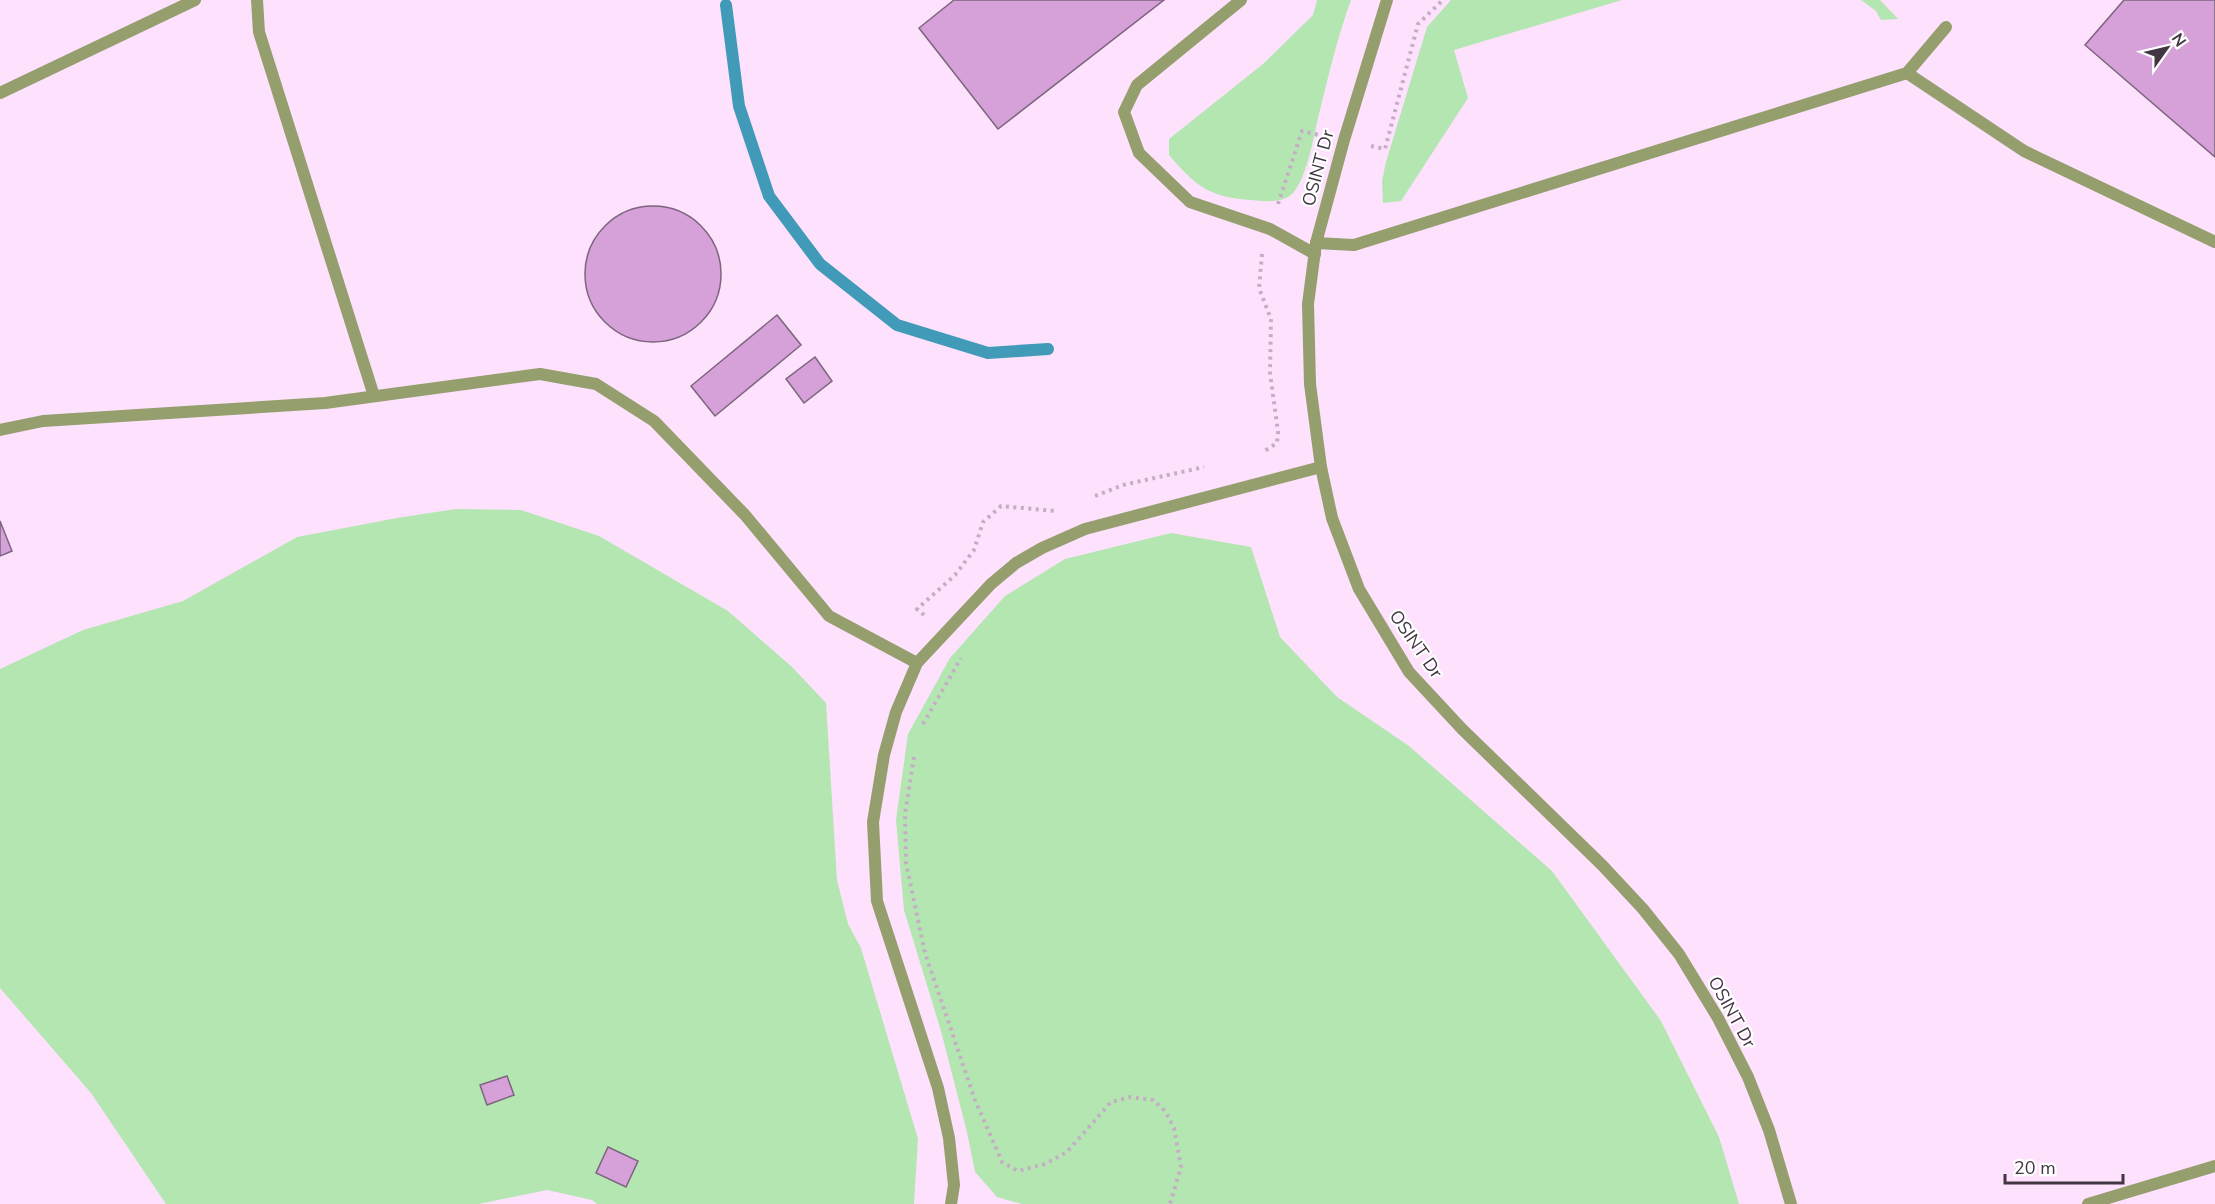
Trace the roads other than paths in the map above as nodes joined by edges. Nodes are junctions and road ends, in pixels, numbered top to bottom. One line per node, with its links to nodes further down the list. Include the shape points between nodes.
1 (195, 0): 7 (lane)
2 (257, 0): 10 (lane, via 259,32)
3 (1241, 0): 9 (lane, via 1137,85 1124,112 1139,153 1190,202)
4 (1388, 0): 9 (lane, OSINT Dr, via 1344,140)
5 (1946, 27): 6 (lane)
6 (1907, 73): 8 (lane, via 2024,151); 9 (lane, via 1354,245)
7 (0, 93)
8 (2215, 242)
9 (1316, 248): 12 (lane, OSINT Dr, via 1308,304 1310,384)
10 (374, 396): 11 (lane, via 325,403 43,422); 13 (lane, via 540,375 596,384 654,421 745,515 829,616)
11 (0, 430)
12 (1321, 467): 13 (lane, via 1085,529 1042,548 1016,563 992,584); 16 (lane, OSINT Dr, via 1332,518 1359,589 1409,672 1602,865 1679,954 1748,1077)
13 (916, 663): 15 (lane, via 884,755 873,822 877,901 938,1088 949,1138 954,1185)
14 (2215, 1166): 17 (lane)
15 (951, 1204)
16 (1791, 1204)
17 (2088, 1204)

